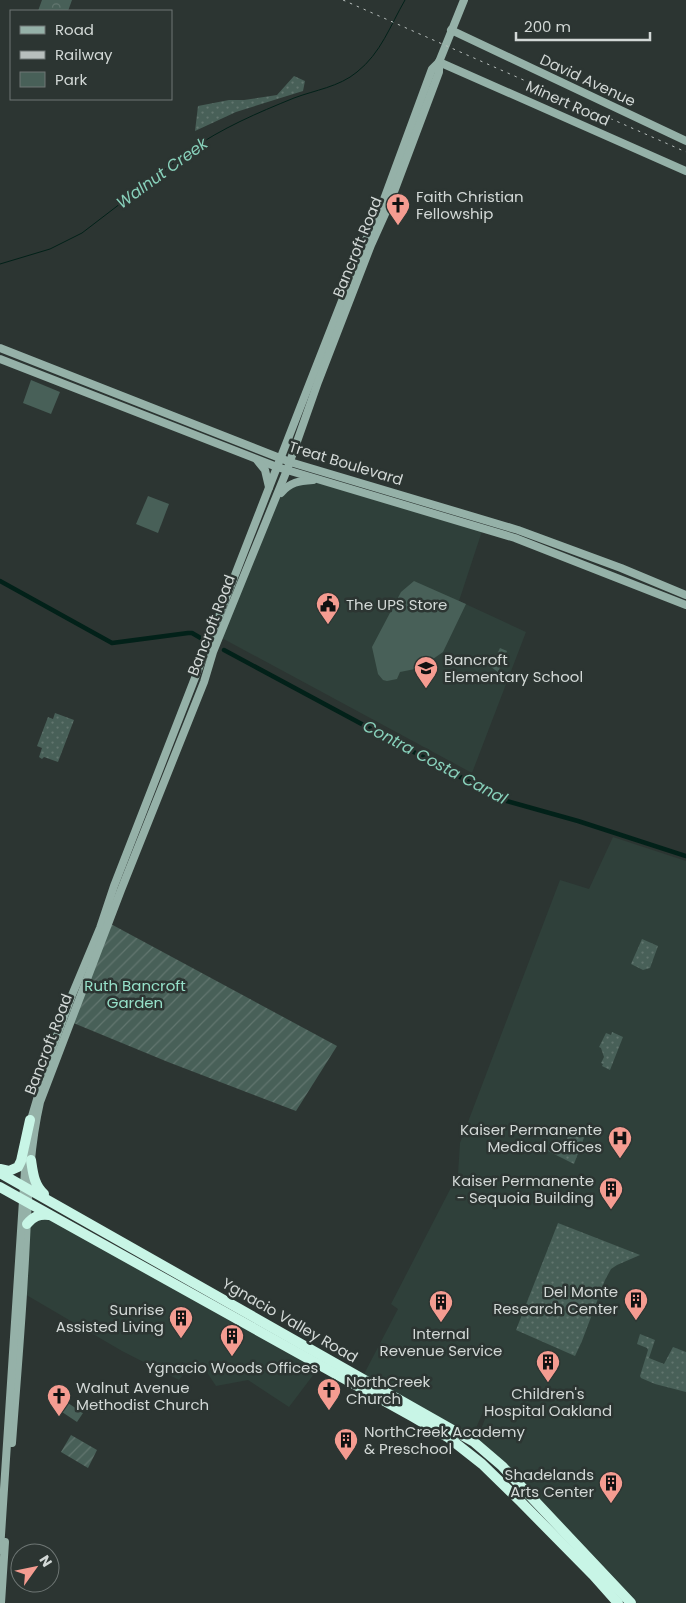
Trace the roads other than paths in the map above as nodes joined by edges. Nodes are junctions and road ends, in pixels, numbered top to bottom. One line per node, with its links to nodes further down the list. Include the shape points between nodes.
1 (464, 0): 2 (main road, Bancroft Road)
2 (451, 30): 3 (main road, Bancroft Road); 4 (main road, David Avenue)
3 (439, 62): 5 (main road, Minert Road); 9 (main road, Bancroft Road, via 432,70); 10 (main road, Bancroft Road, via 439,72)
4 (686, 141)
5 (686, 171)
6 (0, 348): 9 (main road, Treat Boulevard)
7 (0, 359): 8 (main road, Treat Boulevard)
8 (255, 458): 11 (main road, Treat Boulevard); 14 (main road, via 266,470)
9 (281, 458): 10 (main road, Treat Boulevard); 11 (main road, Bancroft Road)
10 (290, 462): 12 (main road, Bancroft Road); 16 (main road, Treat Boulevard, via 523,532)
11 (277, 467): 12 (main road, Treat Boulevard); 14 (main road, Bancroft Road)
12 (287, 470): 13 (main road, Treat Boulevard); 15 (main road, Bancroft Road)
13 (318, 479): 15 (main road, via 296,481); 17 (main road, Treat Boulevard, via 514,538)
14 (270, 488): 18 (main road, Bancroft Road)
15 (275, 500): 19 (main road, Bancroft Road)
16 (686, 596)
17 (686, 606)
18 (201, 665): 19 (main road, via 200,679); 20 (main road, Bancroft Road, via 64,1018)
19 (204, 682): 21 (main road, Bancroft Road, via 40,1102)
20 (30, 1120): 22 (highway, via 18,1167); 23 (main road, Bancroft Road)
21 (31, 1160): 23 (main road, Bancroft Road); 26 (highway, via 38,1188)
22 (0, 1171): 23 (highway, Ygnacio Valley Road)
23 (26, 1187): 25 (main road, Bancroft Road); 26 (highway, Ygnacio Valley Road)
24 (5, 1189): 25 (highway, Ygnacio Valley Road); 28 (main road)
25 (25, 1202): 27 (highway, Ygnacio Valley Road); 28 (main road, Bancroft Road)
26 (65, 1210): 32 (highway, Ygnacio Valley Road, via 474,1442 502,1466)
27 (49, 1215): 28 (highway, via 41,1214); 31 (highway, Ygnacio Valley Road, via 449,1438 514,1494)
28 (24, 1222): 29 (main road); 30 (main road)
29 (0, 1550)
30 (2, 1603)
31 (618, 1603)
32 (631, 1603)

